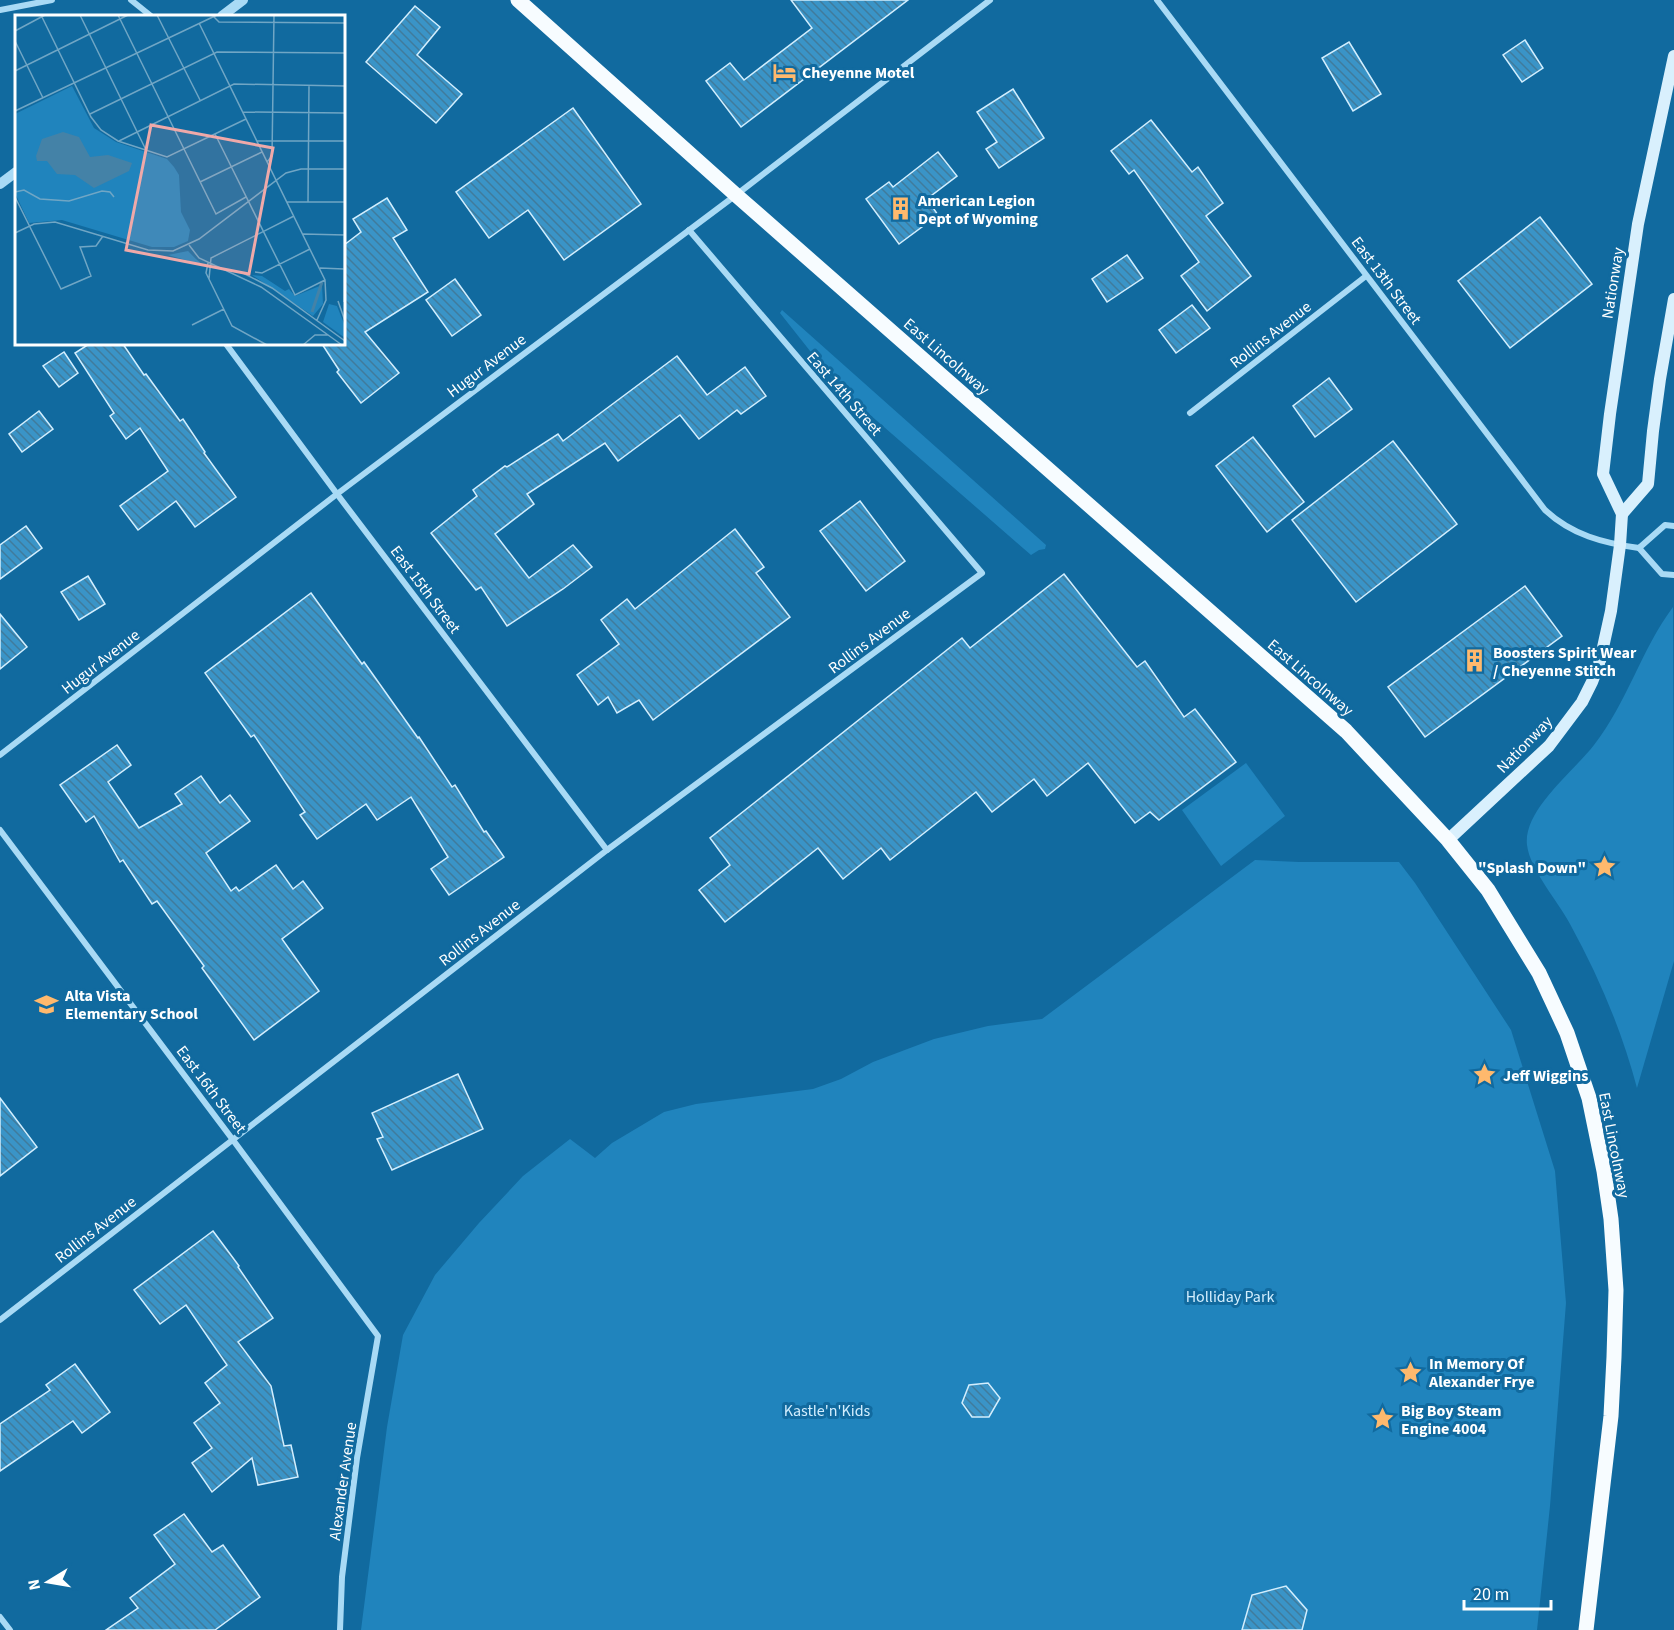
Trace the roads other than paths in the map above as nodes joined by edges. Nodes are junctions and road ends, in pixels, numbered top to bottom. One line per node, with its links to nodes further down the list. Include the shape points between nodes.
1 (52, 0): 7 (street)
2 (131, 0): 8 (street)
3 (243, 0): 9 (street)
4 (518, 0): 13 (main road, East Lincolnway)
5 (990, 0): 13 (street, Hugur Avenue)
6 (1156, 0): 15 (street, East 13th Street)
7 (0, 10)
8 (151, 15)
9 (223, 15)
10 (1674, 56): 20 (main road, Nationway, via 1638,224 1603,474)
11 (15, 173): 12 (street)
12 (0, 184)
13 (736, 195): 14 (street, Hugur Avenue); 28 (main road, East Lincolnway, via 1346,731)
14 (689, 230): 19 (street, Hugur Avenue); 24 (street, East 14th Street)
15 (1366, 276): 18 (street, Rollins Avenue); 22 (street, East 13th Street, via 1545,510 1581,534)
16 (1674, 299): 20 (main road, via 1648,484)
17 (227, 345): 19 (street, East 15th Street)
18 (1190, 413)
19 (337, 494): 26 (street, Hugur Avenue); 29 (street, East 15th Street)
20 (1622, 513): 22 (main road, Nationway)
21 (1674, 526): 23 (street, via 1665,525)
22 (1620, 545): 23 (street, East 13th Street); 28 (main road, Nationway, via 1606,638 1582,702 1549,746)
23 (1639, 548): 25 (street, via 1662,574)
24 (982, 573): 29 (street, Rollins Avenue)
25 (1674, 575)
26 (0, 755)
27 (0, 830): 30 (street, East 16th Street)
28 (1448, 840): 36 (main road, East Lincolnway, via 1488,890 1539,973 1567,1033 1589,1098 1604,1171 1616,1290 1614,1357 1611,1416)
29 (606, 850): 30 (street, Rollins Avenue)
30 (233, 1140): 31 (street, Rollins Avenue); 32 (street, East 16th Street)
31 (0, 1320)
32 (378, 1336): 35 (street, Alexander Avenue, via 357,1458 342,1577)
33 (0, 1617): 34 (street)
34 (9, 1630)
35 (340, 1630)
36 (1586, 1630)

